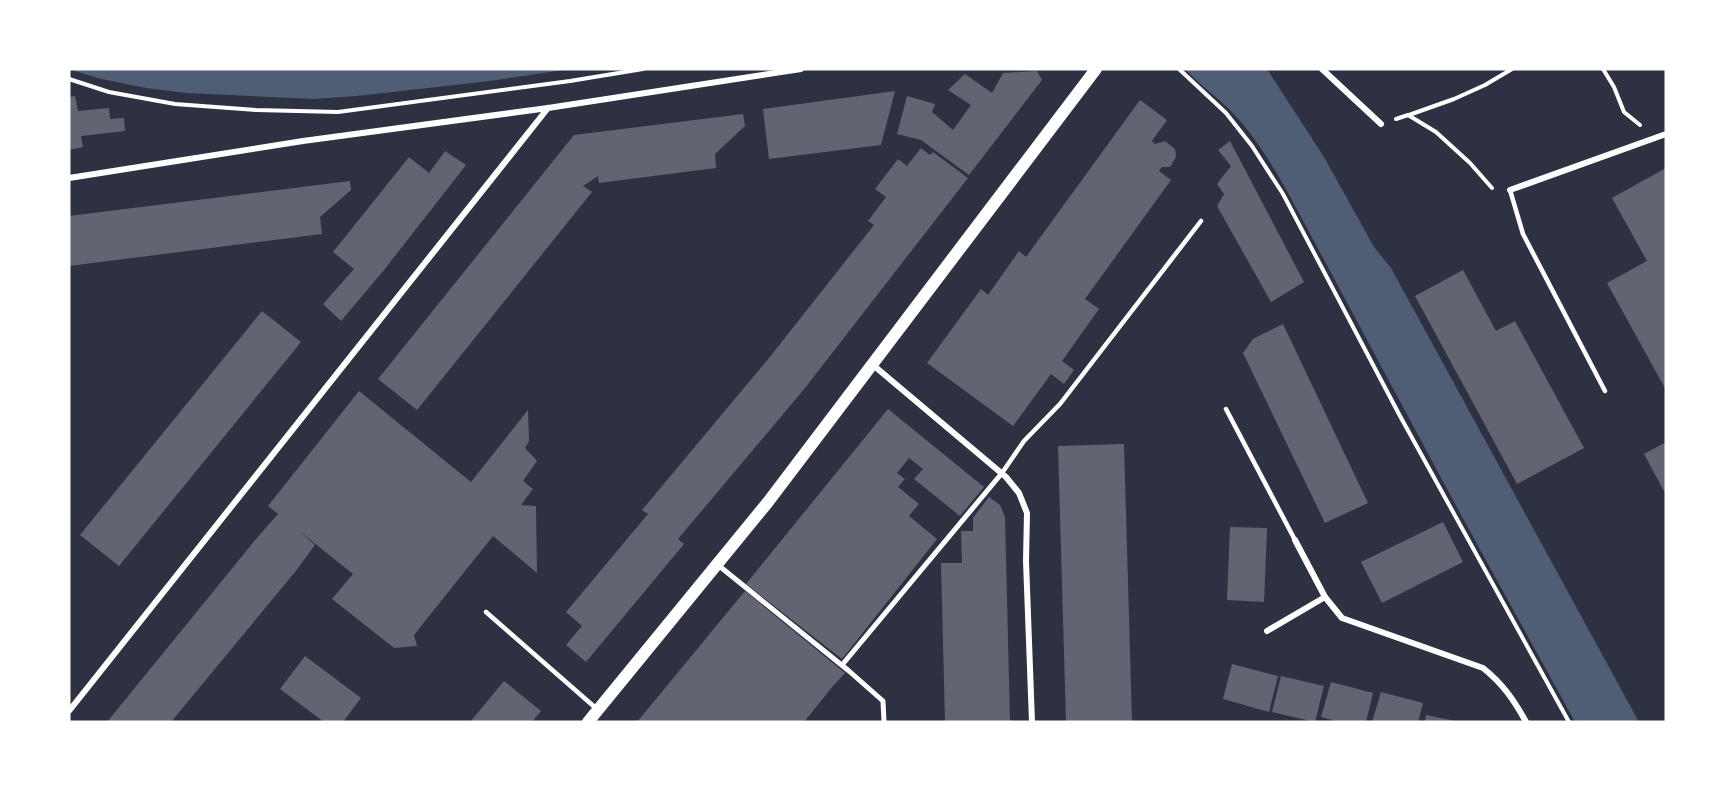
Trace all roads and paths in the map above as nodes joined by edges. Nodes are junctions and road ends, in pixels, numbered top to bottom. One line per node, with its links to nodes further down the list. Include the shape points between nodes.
1 (643, 69): 8 (path, via 339,112 175,104 109,92)
2 (801, 69): 9 (street)
3 (1096, 69): 17 (main road)
4 (1179, 69): 33 (path, via 1226,113 1283,194)
5 (1322, 69): 11 (street)
6 (1512, 69): 10 (path, via 1454,99)
7 (1603, 69): 13 (path, via 1624,112)
8 (69, 79)
9 (548, 108): 14 (street); 28 (street)
10 (1408, 115): 11 (path); 15 (path, via 1436,132 1499,195)
11 (1380, 124)
12 (1666, 134): 13 (street)
13 (1655, 139): 15 (street)
14 (69, 178)
15 (1510, 190): 18 (lane, via 1523,234)
16 (1201, 221): 20 (lane)
17 (873, 365): 20 (street); 22 (main road)
18 (1605, 391)
19 (1226, 409): 21 (lane)
20 (1002, 473): 26 (street); 31 (street, via 1019,493 1027,513)
21 (1295, 540): 23 (street)
22 (717, 564): 26 (street); 27 (main road)
23 (1325, 597): 25 (street); 32 (street, via 1341,618 1483,668 1498,680)
24 (486, 612): 27 (lane)
25 (1267, 631)
26 (842, 665): 30 (street, via 883,701)
27 (598, 710): 29 (main road)
28 (69, 711)
29 (588, 722)
30 (884, 722)
31 (1032, 722)
32 (1526, 722)
33 (1569, 722)

